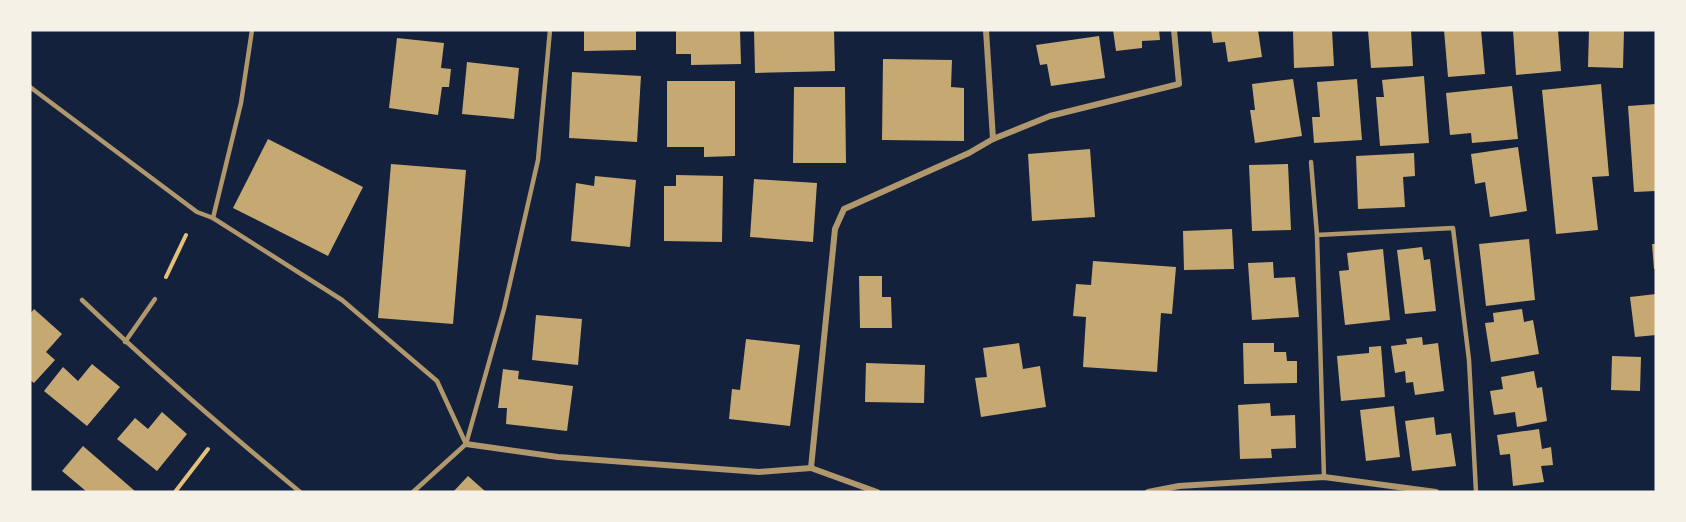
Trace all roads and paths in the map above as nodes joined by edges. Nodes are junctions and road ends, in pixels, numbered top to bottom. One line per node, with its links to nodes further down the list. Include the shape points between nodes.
1 (252, 30): 9 (lane, via 241,103)
2 (550, 30): 15 (lane, via 538,160 504,309)
3 (986, 30): 6 (street)
4 (1174, 30): 6 (street, via 1179,84 1050,116)
5 (30, 87): 8 (lane)
6 (993, 139): 16 (street, via 844,209 836,229)
7 (1311, 162): 10 (lane)
8 (197, 212): 9 (lane); 11 (path)
9 (213, 218): 15 (lane, via 342,300 437,381)
10 (1317, 235): 17 (lane); 24 (lane, via 1453,228 1469,360)
11 (155, 299): 13 (lane)
12 (82, 300): 13 (lane)
13 (125, 342): 14 (lane)
14 (224, 429): 18 (path); 19 (lane)
15 (466, 444): 16 (street, via 558,457 747,471); 20 (lane)
16 (811, 468): 21 (street)
17 (1324, 477): 22 (street, via 1179,486); 23 (street)
18 (175, 492)
19 (300, 492)
20 (413, 492)
21 (877, 492)
22 (1148, 492)
23 (1436, 492)
24 (1476, 492)

